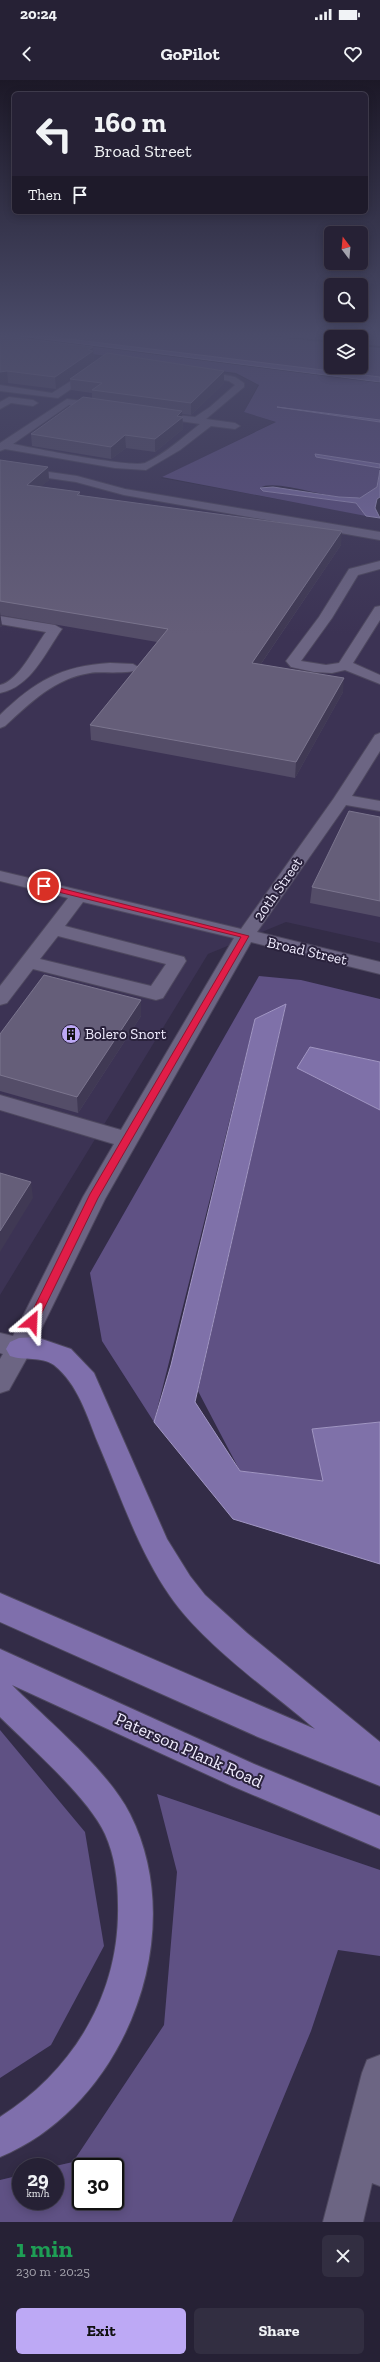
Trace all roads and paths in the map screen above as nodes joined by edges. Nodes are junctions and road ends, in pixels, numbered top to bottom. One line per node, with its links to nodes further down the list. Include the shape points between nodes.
1 (18, 435): 3 (street)
2 (193, 435): 3 (street, via 146,467 115,465)
3 (3, 445)
4 (0, 468): 5 (street, via 77,479 124,492)
5 (380, 536)
6 (380, 565): 9 (street, via 354,572 325,618 293,661 296,664 336,670)
7 (380, 610): 9 (street)
8 (0, 620): 12 (street, via 55,629 20,678)
9 (345, 665): 11 (street)
10 (133, 668): 13 (street, via 113,666 83,669 58,676 26,697)
11 (380, 680)
12 (1, 693)
13 (4, 719)
14 (380, 738): 15 (street, 20th Street)
15 (342, 799): 16 (street); 20 (street, 20th Street)
16 (380, 806)
17 (0, 876): 18 (street, Broad Street)
18 (79, 895): 19 (street); 20 (street, Broad Street)
19 (53, 929): 21 (street); 21 (street, via 177,961 156,994)
20 (245, 936): 22 (street, Broad Street); 25 (street, 20th Street)
21 (28, 962): 23 (street)
22 (380, 968)
23 (0, 999)
24 (0, 1102): 25 (street)
25 (127, 1140): 26 (street, 20th Street)
26 (9, 1346): 27 (street, 20th Street); 31 (main road, via 36,1348 56,1354 73,1367 85,1381 157,1548 180,1586 195,1605 236,1643)
27 (0, 1382)
28 (0, 1607): 32 (main road, via 263,1723)
29 (0, 1664): 33 (main road, Paterson Plank Road, via 243,1775)
30 (0, 1695): 35 (main road, via 97,1793 119,1826 128,1851 133,1878 136,1922 131,1960 121,1997 105,2034 87,2063 56,2098 25,2124)
31 (380, 1762)
32 (380, 1770)
33 (380, 1833)
34 (380, 2073): 36 (street)
35 (0, 2138)
36 (370, 2161): 37 (street)
37 (343, 2222)

